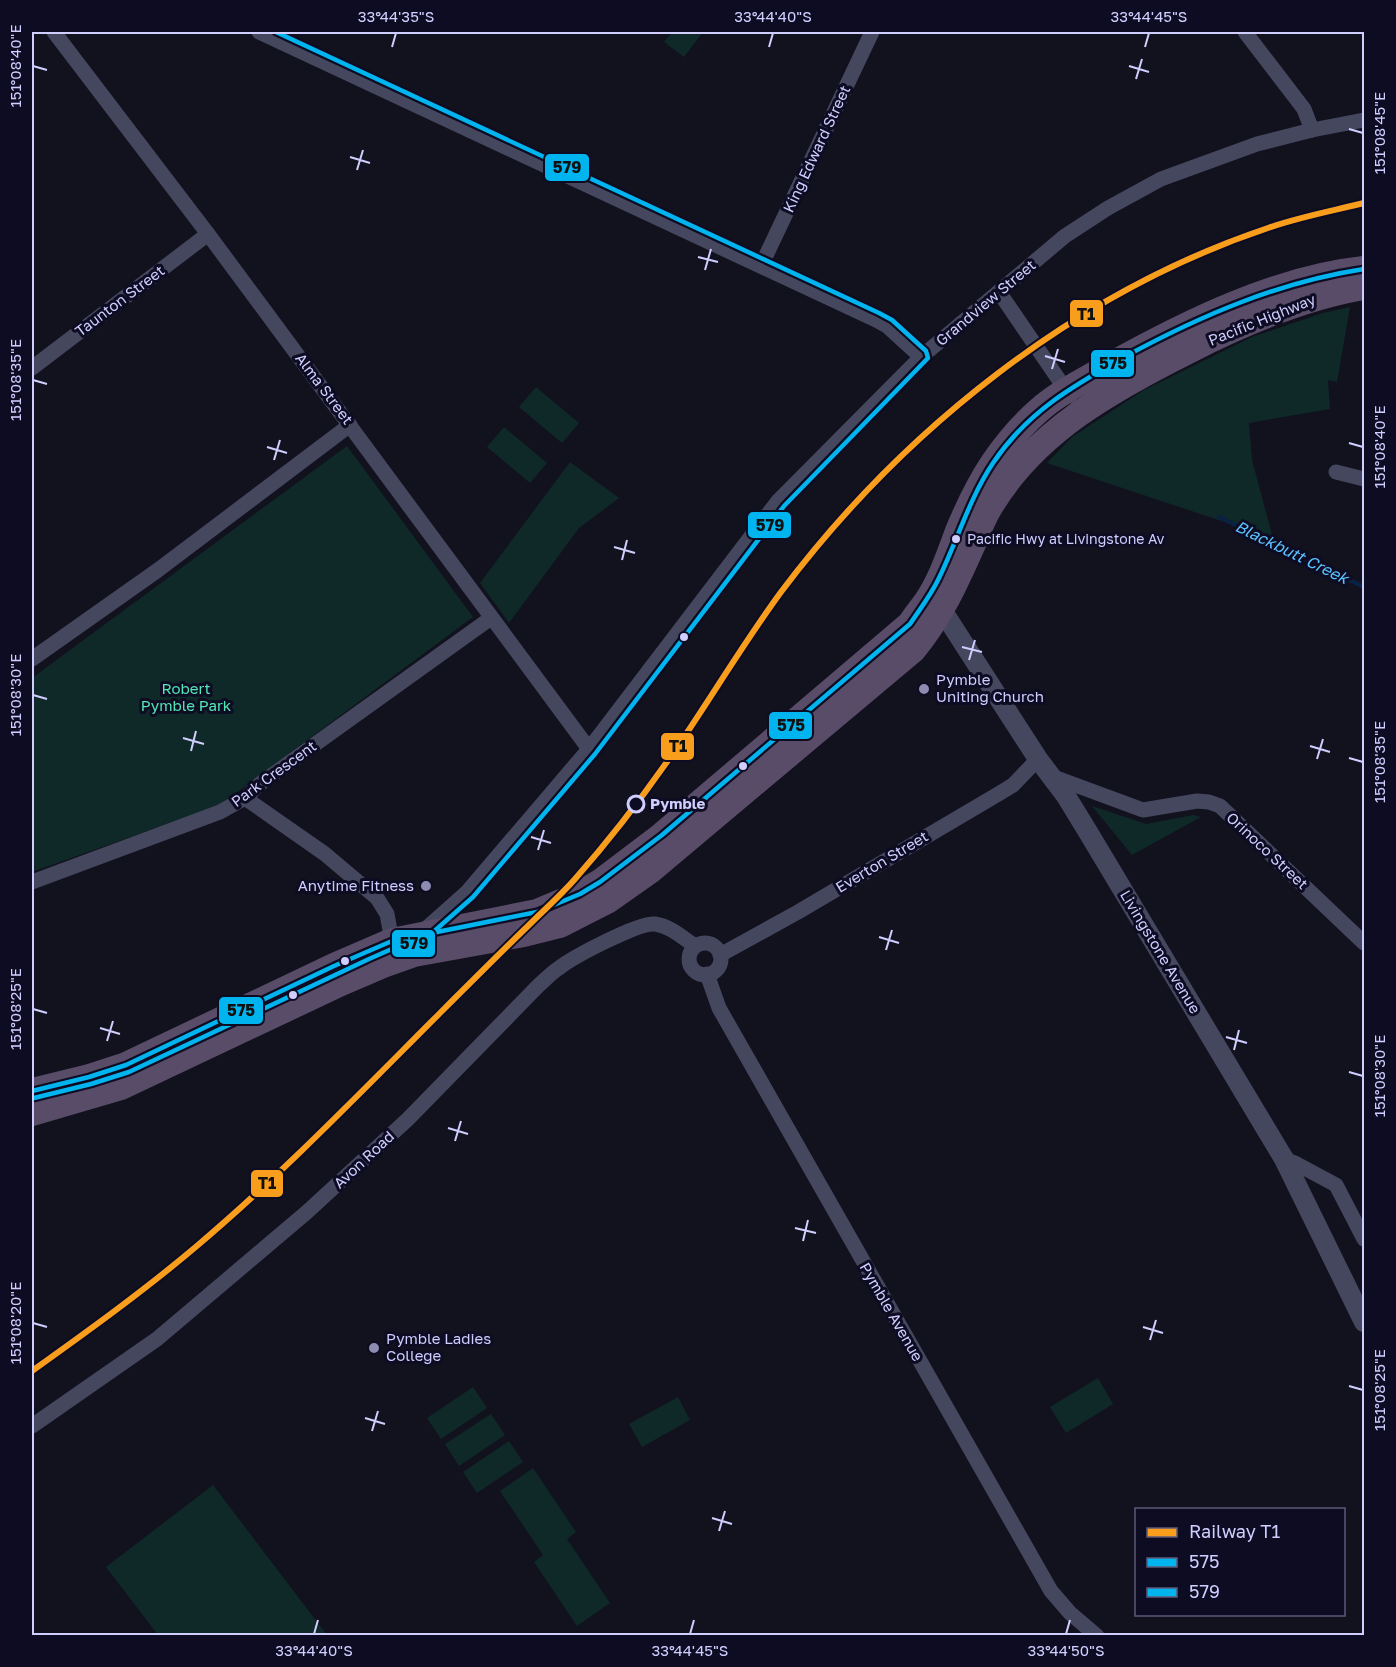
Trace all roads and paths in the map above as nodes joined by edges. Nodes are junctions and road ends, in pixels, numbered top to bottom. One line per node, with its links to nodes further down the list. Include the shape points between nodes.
1 (54, 32): 7 (street, Alma Street)
2 (259, 32): 8 (street)
3 (872, 32): 8 (street, King Edward Street)
4 (1245, 32): 6 (street, via 1304,109)
5 (1365, 120): 6 (street, Grandview Street)
6 (1312, 130): 11 (street, Grandview Street, via 1257,144 1161,179 1065,236)
7 (208, 234): 13 (street, Taunton Street); 16 (street, Alma Street)
8 (761, 266): 12 (street, via 887,326)
9 (1365, 269): 14 (highway, Pacific Highway, via 1302,280 1256,295 1136,351)
10 (1365, 287): 15 (highway, Pacific Highway, via 1309,300 1222,333 1116,388)
11 (999, 292): 12 (street, Grandview Street); 14 (street)
12 (921, 357): 22 (street, Grandview Street, via 778,501)
13 (32, 368)
14 (1065, 390): 15 (street); 19 (highway, Pacific Highway, via 1017,432 994,461 976,491 945,567)
15 (1082, 411): 19 (highway, Pacific Highway, via 1048,438 1007,482)
16 (350, 425): 20 (street, Alma Street); 21 (street)
17 (1336, 472): 18 (street)
18 (1365, 479)
19 (935, 605): 23 (street, Livingstone Avenue); 28 (highway, Pacific Highway, via 662,835 600,882 552,907); 36 (highway, Pacific Highway, via 913,650 651,870 584,914 560,925 414,954 383,965 121,1087)
20 (491, 618): 22 (street, Alma Street); 25 (street, Park Crescent)
21 (32, 659)
22 (589, 749): 27 (street, Grandview Street)
23 (1038, 759): 24 (street, Livingstone Avenue); 33 (street, Everton Street, via 1013,785)
24 (1051, 776): 31 (street, Orinoco Street, via 1143,810 1197,801 1220,806); 37 (street, Livingstone Avenue)
25 (245, 798): 26 (street, Park Crescent, via 220,812); 30 (street, via 325,854 377,898 387,914)
26 (32, 882)
27 (467, 892): 28 (street, via 467,909); 29 (street, Grandview Street)
28 (474, 924): 29 (highway, Pacific Highway)
29 (419, 935): 30 (highway, Pacific Highway)
30 (392, 941): 35 (highway, Pacific Highway, via 126,1065)
31 (1365, 943)
32 (695, 946): 33 (street, via 710,944); 34 (street, Pymble Avenue, via 690,963 699,973); 40 (street, Avon Road, via 670,929 647,924 560,967 408,1119 307,1212 157,1339)
33 (720, 955): 34 (street, via 719,965)
34 (707, 974): 41 (street, Pymble Avenue, via 719,1008 1051,1592)
35 (32, 1091)
36 (32, 1113)
37 (1284, 1159): 38 (street, via 1336,1185); 39 (street, Livingstone Avenue)
38 (1365, 1239)
39 (1365, 1322)
40 (32, 1426)
41 (1097, 1635)

